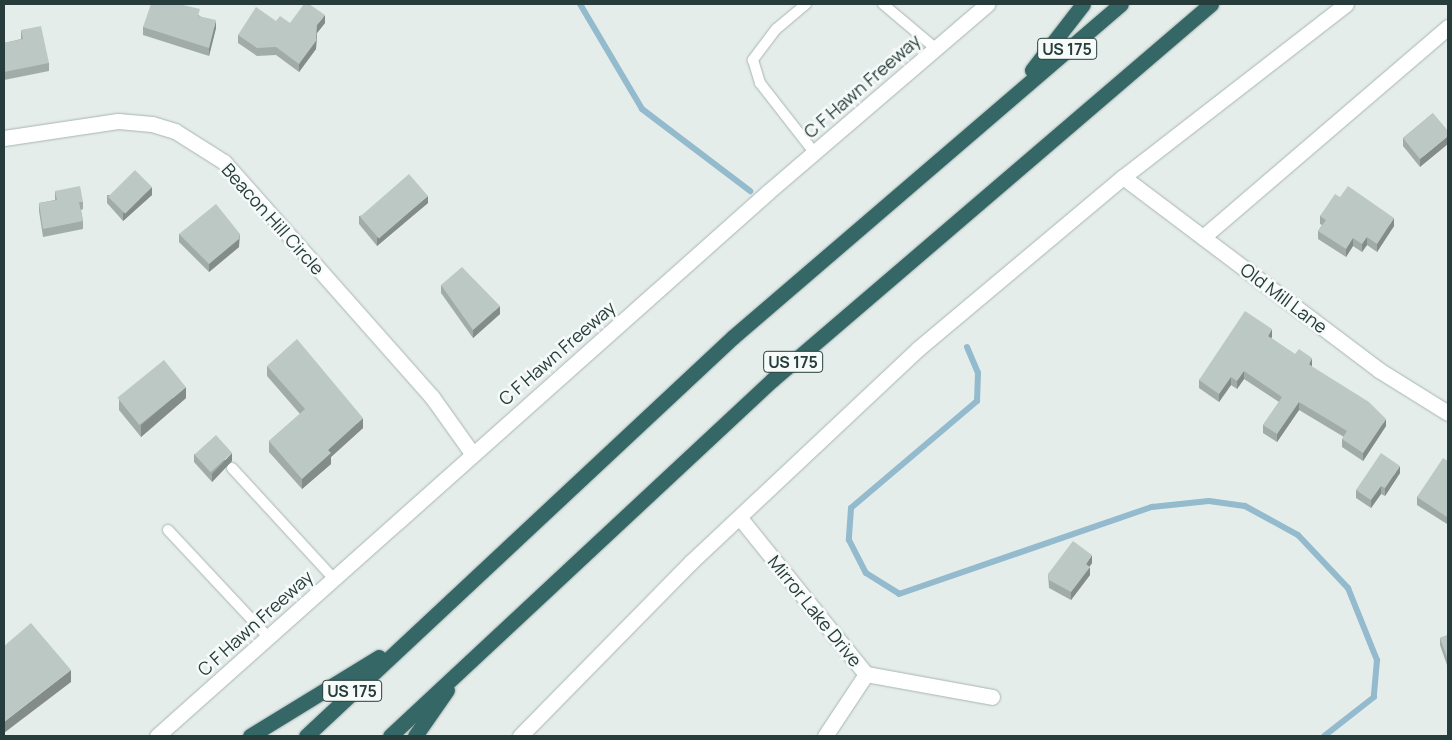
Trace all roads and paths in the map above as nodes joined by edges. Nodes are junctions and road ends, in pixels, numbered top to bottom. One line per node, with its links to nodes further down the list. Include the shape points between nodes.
1 (806, 4): 12 (lane, via 776,29 753,60 760,83)
2 (883, 4): 9 (lane)
3 (987, 4): 9 (main road, C F Hawn Freeway)
4 (1084, 4): 10 (highway)
5 (1121, 4): 10 (highway, US 175)
6 (1211, 4): 23 (highway, US 175, via 772,380)
7 (1346, 4): 13 (main road)
8 (1448, 27): 14 (main road)
9 (935, 48): 12 (main road, C F Hawn Freeway)
10 (1013, 94): 22 (highway, US 175, via 703,363)
11 (4, 138): 16 (main road, Beacon Hill Circle, via 118,121 152,124 175,131 224,162 432,397)
12 (814, 152): 16 (main road, C F Hawn Freeway)
13 (1124, 177): 14 (main road, Old Mill Lane); 18 (main road, via 919,348)
14 (1203, 237): 15 (main road, Old Mill Lane, via 1379,370)
15 (1448, 413)
16 (472, 453): 20 (main road, C F Hawn Freeway)
17 (232, 468): 20 (lane)
18 (740, 518): 24 (main road, Mirror Lake Drive); 31 (main road, via 690,562)
19 (168, 530): 21 (lane)
20 (333, 578): 21 (main road, C F Hawn Freeway)
21 (268, 637): 26 (main road, C F Hawn Freeway)
22 (398, 646): 27 (highway); 28 (highway, US 175)
23 (464, 664): 29 (highway, US 175); 30 (highway)
24 (866, 674): 25 (main road, Mirror Lake Drive); 32 (main road)
25 (992, 697)
26 (157, 736)
27 (250, 736)
28 (306, 736)
29 (390, 736)
30 (415, 736)
31 (520, 736)
32 (825, 736)

